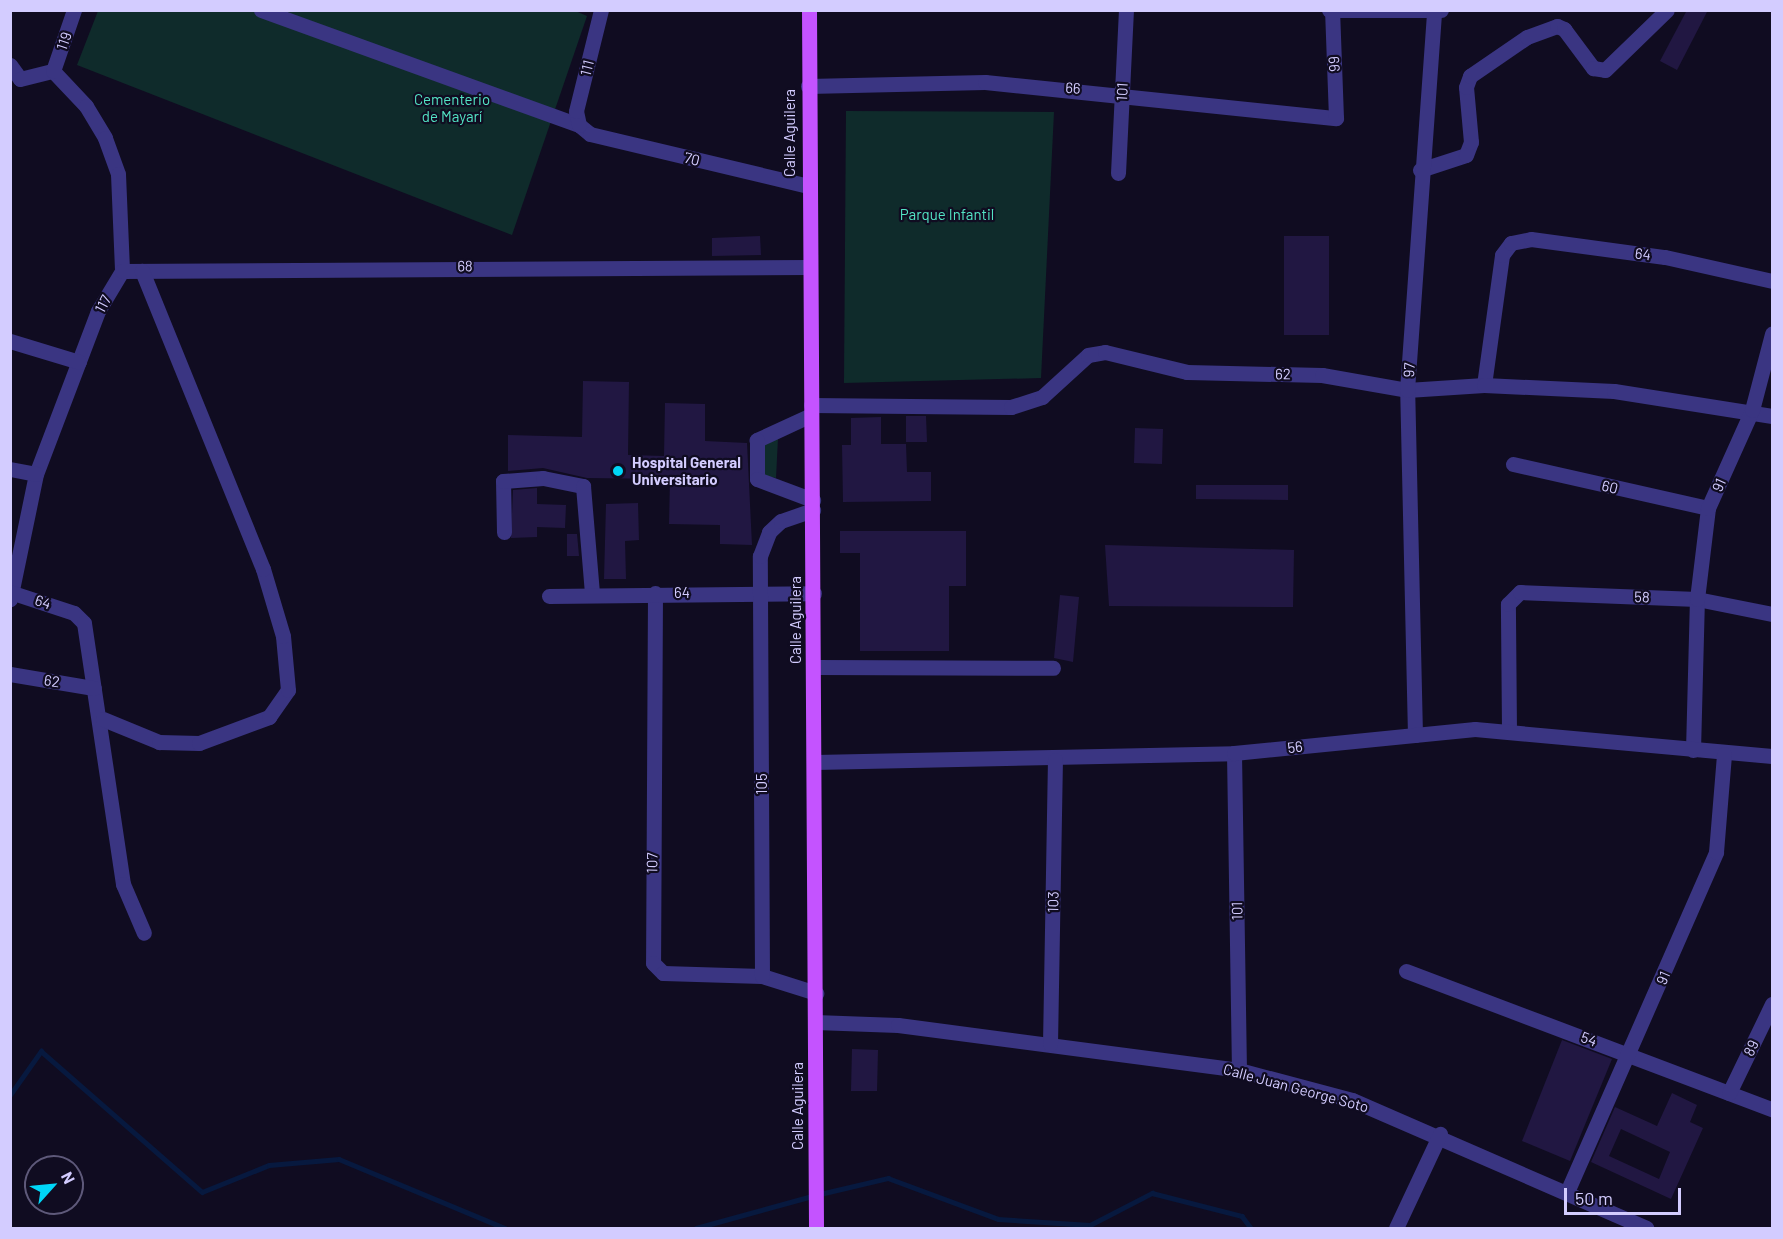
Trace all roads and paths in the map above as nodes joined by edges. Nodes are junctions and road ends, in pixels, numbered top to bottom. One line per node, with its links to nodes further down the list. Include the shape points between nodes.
1 (74, 10): 10 (street, 119)
2 (261, 10): 15 (street, 70)
3 (601, 10): 15 (street, 111, via 576,111)
4 (809, 10): 12 (main road, Calle Aguilera)
5 (1126, 10): 13 (street, 101)
6 (1667, 10): 16 (street, via 1605,70 1593,68 1564,29 1557,26 1527,37 1470,76 1466,87 1471,142 1466,155)
7 (1330, 11): 8 (street); 14 (street, 99)
8 (1438, 12): 16 (street, 97)
9 (10, 66): 11 (street)
10 (53, 71): 11 (street); 20 (street, 117, via 86,106 118,174)
11 (15, 81)
12 (808, 86): 13 (street, 66, via 985,82); 18 (main road, Calle Aguilera)
13 (1122, 92): 14 (street, 66); 17 (street, 101)
14 (1336, 117)
15 (579, 125): 18 (street, 70, via 590,134)
16 (1420, 170): 27 (street, 97)
17 (1118, 173)
18 (808, 186): 19 (main road, Calle Aguilera)
19 (809, 267): 21 (street, 68, via 358,265); 28 (main road, Calle Aguilera)
20 (122, 271): 21 (street, 68); 25 (street, 117)
21 (142, 271): 49 (street, via 264,569 283,636 288,690 269,717 199,743 159,742)
22 (1773, 281): 26 (street, 64, via 1665,257 1531,239 1511,243 1502,255)
23 (1773, 334): 29 (street, 91)
24 (10, 341): 25 (street)
25 (79, 362): 33 (street, 117)
26 (1484, 385): 27 (street, 62); 29 (street, 62, via 1614,391)
27 (1407, 390): 28 (street, 62, via 1322,375 1187,372 1105,352 1088,355 1042,397 1011,407); 51 (street, 97)
28 (811, 410): 34 (main road, Calle Aguilera); 34 (street, via 757,440 757,479)
29 (1752, 410): 30 (street, 62); 35 (street, 91)
30 (1773, 416)
31 (1513, 464): 35 (street, 60)
32 (10, 469): 33 (street)
33 (36, 474): 41 (street, 117)
34 (813, 505): 37 (street, 105, via 769,532 760,556); 40 (main road, Calle Aguilera)
35 (1708, 508): 43 (street, 91)
36 (504, 532): 38 (street, via 503,481 543,478 584,486)
37 (762, 592): 39 (street, 64); 40 (street, 64); 60 (street, 105)
38 (592, 593): 39 (street, 64); 42 (street, 64)
39 (655, 593): 60 (street, 107, via 653,963 669,973)
40 (814, 593): 45 (main road, Calle Aguilera)
41 (11, 594): 48 (street, 64, via 74,613 89,636)
42 (549, 596)
43 (1697, 599): 44 (street, 58); 50 (street, 58, via 1520,592 1511,597); 52 (street, 91)
44 (1773, 614)
45 (815, 667): 46 (street); 57 (main road, Calle Aguilera)
46 (1053, 668)
47 (10, 674): 48 (street, 62)
48 (94, 688): 49 (street)
49 (102, 719): 58 (street, via 123,884)
50 (1509, 731): 51 (street, 56, via 1475,729); 52 (street, 56)
51 (1415, 735): 53 (street, 56)
52 (1694, 750): 54 (street, 56)
53 (1234, 753): 56 (street, 56); 66 (street, 101)
54 (1724, 754): 55 (street, 56); 65 (street, 91, via 1716,852)
55 (1773, 756)
56 (1055, 760): 57 (street, 56); 64 (street, 103)
57 (815, 762): 61 (main road, Calle Aguilera)
58 (144, 933)
59 (1406, 971): 65 (street, 54)
60 (762, 976): 61 (street, 107)
61 (816, 993): 63 (main road, Calle Aguilera)
62 (1773, 1004): 67 (street, 89)
63 (815, 1022): 64 (street, Calle Juan George Soto); 71 (main road, Calle Aguilera)
64 (1050, 1044): 66 (street, Calle Juan George Soto)
65 (1631, 1055): 67 (street, 54); 70 (street, 91)
66 (1239, 1070): 69 (street, Calle Juan George Soto, via 1352,1100)
67 (1729, 1093): 68 (street, 54)
68 (1773, 1109)
69 (1440, 1134): 70 (street, Calle Juan George Soto); 72 (street)
70 (1568, 1192): 73 (street, Calle Juan George Soto)
71 (816, 1228)
72 (1396, 1228)
73 (1646, 1228)

